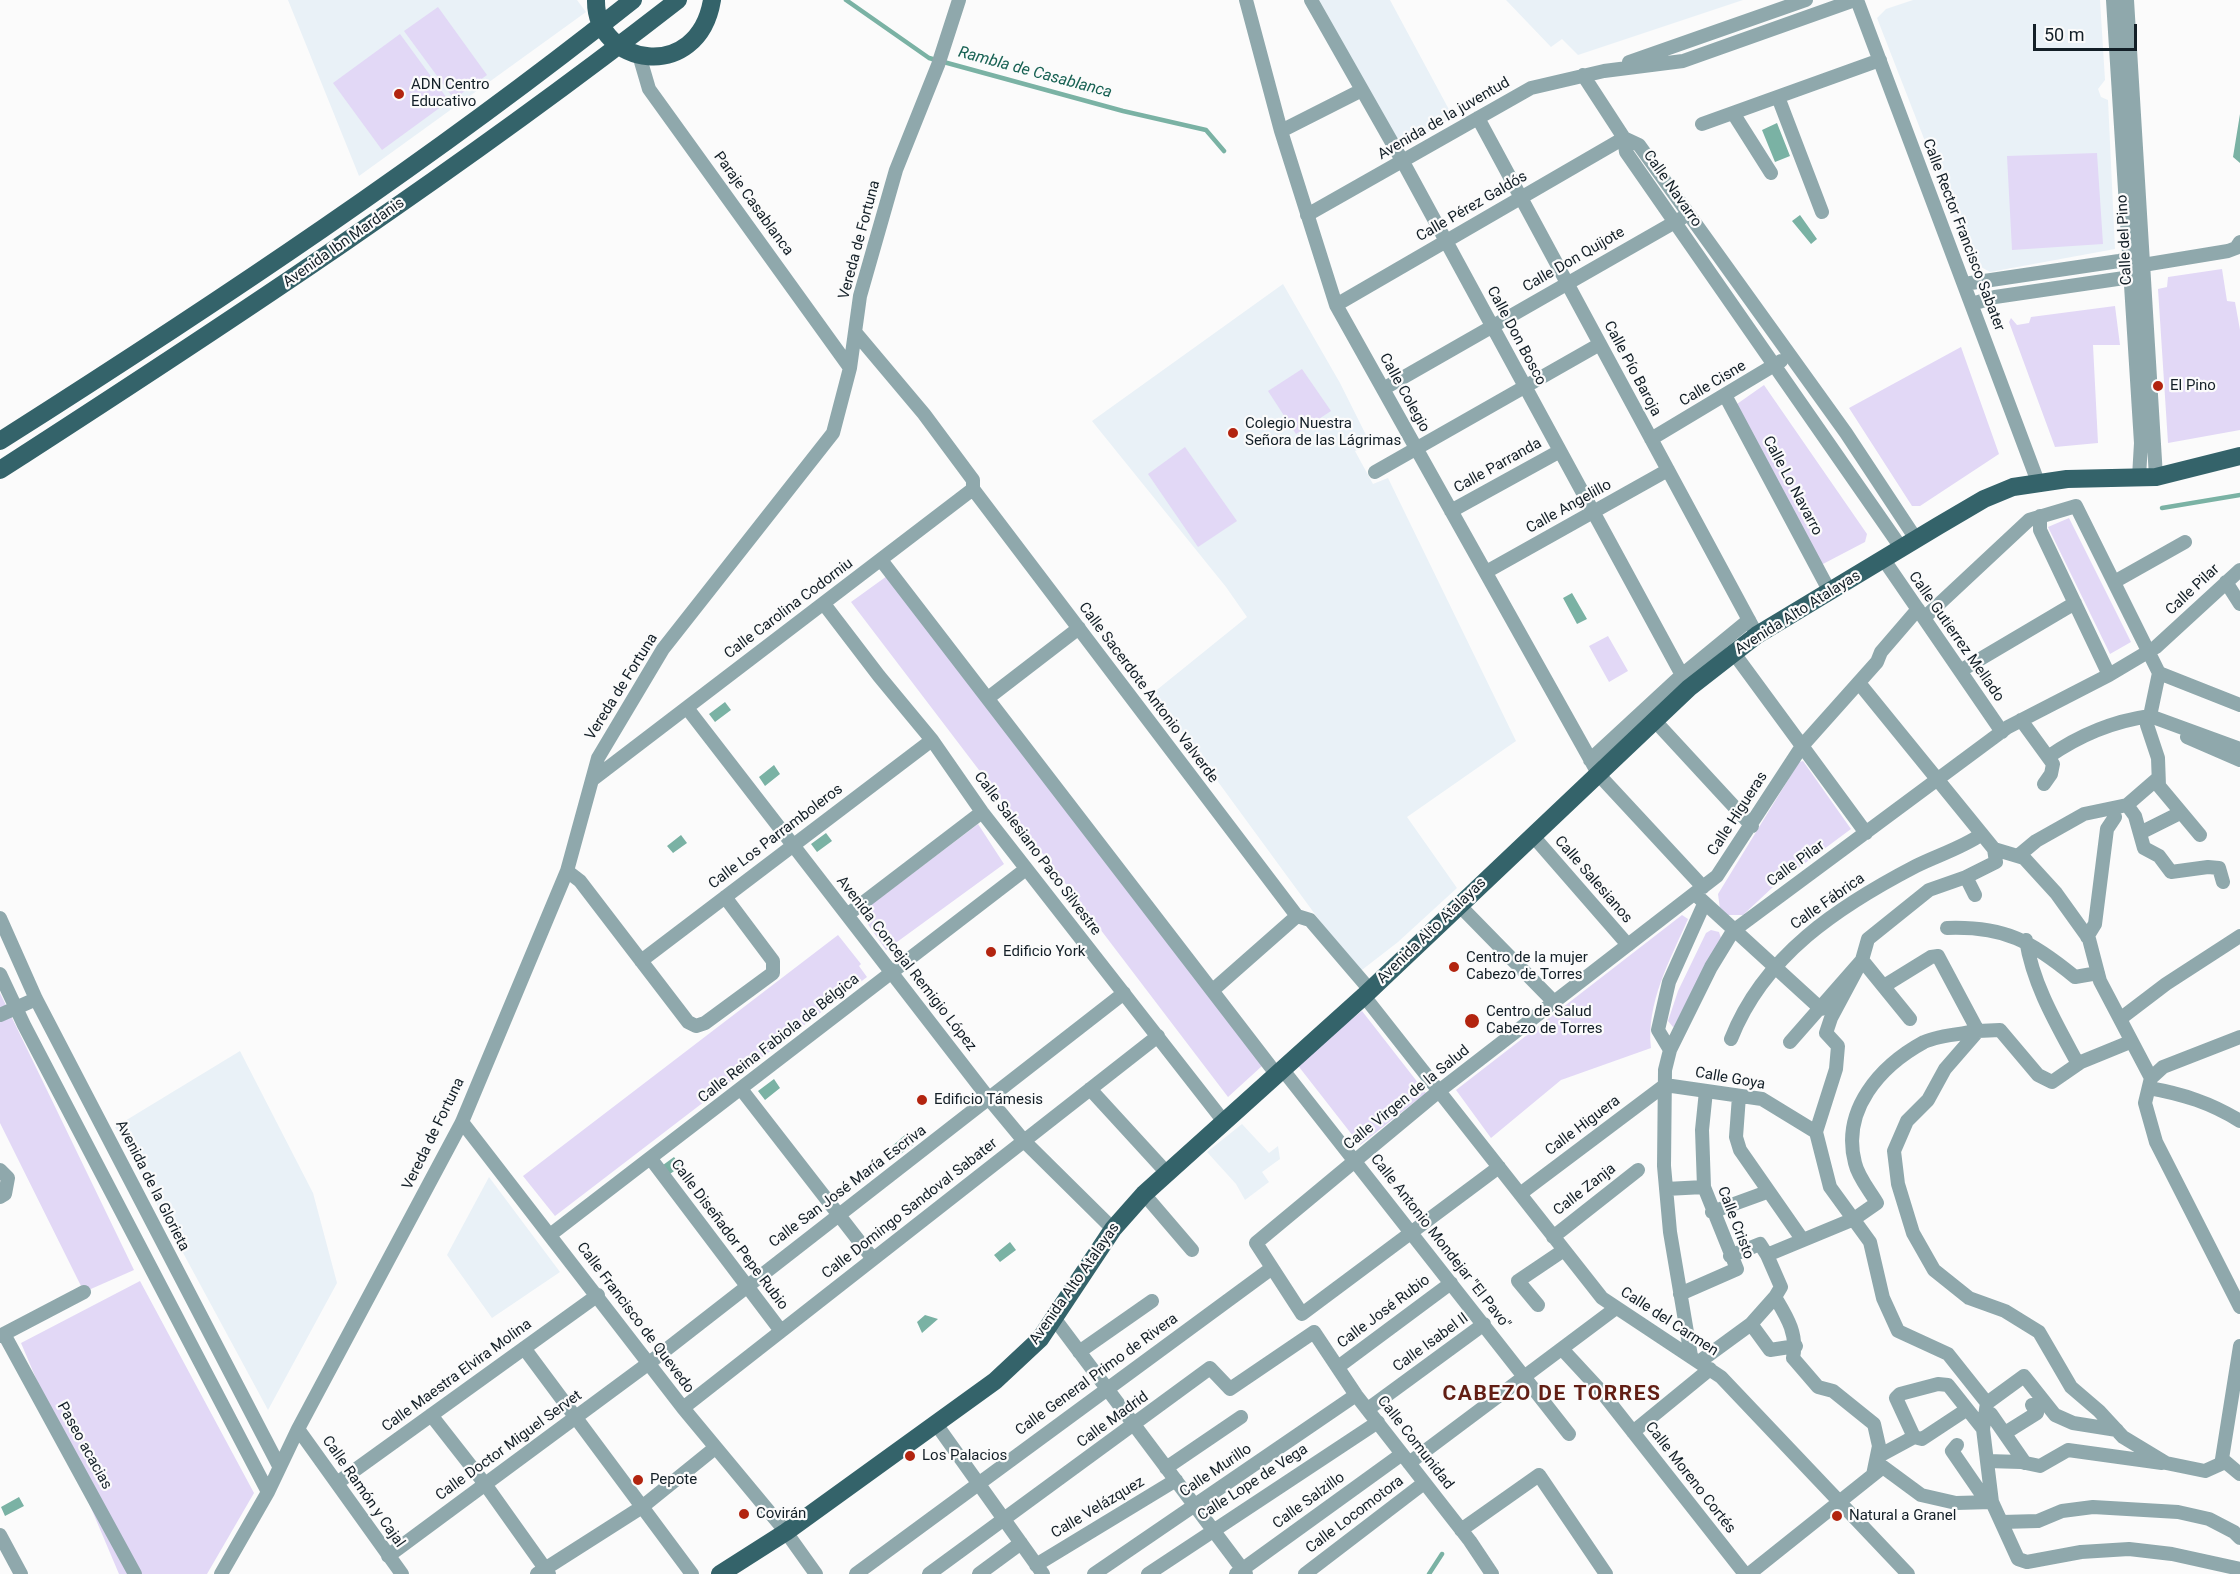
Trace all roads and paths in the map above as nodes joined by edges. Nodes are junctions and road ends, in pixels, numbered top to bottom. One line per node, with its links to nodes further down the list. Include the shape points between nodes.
1 (596, 0): 13 (main road)
2 (633, 0): 13 (main road, Avenida Ibn Mardanis)
3 (678, 0): 15 (main road, Avenida Ibn Mardanis)
4 (712, 0): 16 (main road, via 709,19 698,38 681,51 660,57)
5 (959, 0): 44 (street, Vereda de Fortuna, via 896,170 860,296)
6 (1246, 0): 25 (street, Calle Colegio)
7 (1311, 0): 20 (street, Calle Don Bosco)
8 (1806, 0): 18 (street, Avenida de la juventud)
9 (1832, 0): 14 (street)
10 (1856, 0): 14 (street, Avenida de la juventud); 17 (street, Calle Rector Francisco Sabater)
11 (2113, 0): 36 (street, Calle del Pino)
12 (2127, 0): 37 (street, Calle del Pino)
13 (602, 25): 15 (main road); 53 (main road, Avenida Ibn Mardanis, via 384,185 206,308)
14 (1751, 37): 18 (street, Avenida de la juventud, via 1683,61)
15 (619, 46): 16 (main road); 57 (main road, Avenida Ibn Mardanis, via 369,226)
16 (639, 55): 48 (street, Paraje Casablanca, via 649,89)
17 (1880, 60): 21 (street); 40 (street, Calle Rector Francisco Sabater)
18 (1604, 71): 19 (street, Avenida de la juventud)
19 (1583, 75): 23 (street, Avenida de la juventud, via 1531,88); 26 (street)
20 (1362, 90): 25 (street); 27 (street, Calle Don Bosco)
21 (1778, 97): 22 (street); 30 (street)
22 (1733, 113): 24 (street); 28 (street)
23 (1478, 118): 27 (street, Avenida de la juventud); 29 (street, Calle Pío Baroja)
24 (1702, 124)
25 (1281, 131): 32 (street, Calle Colegio)
26 (1624, 138): 29 (street, Calle Pérez Galdós); 31 (street, Calle Navarro, via 1639,145); 33 (street, Calle Navarro, via 1626,152)
27 (1403, 162): 32 (street, Avenida de la juventud); 34 (street, Calle Don Bosco)
28 (1771, 173)
29 (1521, 197): 34 (street, Calle Pérez Galdós); 39 (street, Calle Pío Baroja)
30 (1822, 212)
31 (1689, 214): 33 (street, Calle Don Quijote); 46 (street, Calle Navarro)
32 (1307, 215): 42 (street, Calle Colegio)
33 (1675, 222): 39 (street, Calle Don Quijote); 47 (street, Calle Navarro)
34 (1446, 241): 42 (street, Calle Pérez Galdós); 43 (street, Calle Don Bosco)
35 (2240, 242): 37 (street, via 2228,251)
36 (2130, 259): 37 (street); 38 (street, Calle del Pino); 40 (street)
37 (2143, 265): 38 (street); 60 (street, Calle del Pino)
38 (2131, 277): 41 (street, via 1995,297); 60 (street, Calle del Pino, via 2141,443)
39 (1567, 282): 43 (street, Calle Don Quijote); 45 (street, Calle Pío Baroja)
40 (1964, 284): 41 (street, Calle Rector Francisco Sabater)
41 (1972, 304): 61 (street, Calle Rector Francisco Sabater)
42 (1336, 305): 50 (street, Calle Colegio)
43 (1492, 327): 49 (street, Calle Don Bosco); 50 (street, Calle Don Quijote)
44 (855, 332): 48 (street, Vereda de Fortuna); 62 (street, Calle Sacerdote Antonio Valverde, via 924,414 973,480)
45 (1600, 344): 49 (street); 52 (street, Calle Pío Baroja)
46 (1790, 356): 47 (street, Calle Cisne); 67 (street, Calle Navarro)
47 (1775, 365): 51 (street, Calle Cisne); 67 (street, Calle Navarro)
48 (850, 368): 101 (street, Vereda de Fortuna, via 833,433 663,649)
49 (1525, 386): 54 (street); 55 (street, Calle Don Bosco)
50 (1383, 389): 54 (street, Calle Colegio)
51 (1726, 397): 52 (street, Calle Cisne); 74 (street, Calle Lo Navarro)
52 (1651, 439): 58 (street, Calle Pío Baroja)
53 (0, 441)
54 (1416, 447): 59 (street); 63 (street, Calle Colegio)
55 (1560, 451): 63 (street, Calle Parranda); 64 (street, Calle Don Bosco)
56 (2240, 456): 60 (main road, Avenida Alto Atalayas)
57 (0, 470)
58 (1668, 470): 64 (street, Calle Angelillo); 79 (street, Calle Pío Baroja)
59 (1375, 472)
60 (2148, 477): 61 (main road, Avenida Alto Atalayas)
61 (2038, 482): 67 (main road, Avenida Alto Atalayas, via 1984,499)
62 (974, 489): 68 (street, Calle Carolina Codorniu); 80 (street, Calle Sacerdote Antonio Valverde)
63 (1451, 511): 71 (street, Calle Colegio)
64 (1593, 512): 71 (street, Calle Angelillo); 86 (street, Calle Don Bosco)
65 (2040, 516): 72 (street, Calle Higueras, via 2076,506); 75 (street, via 2040,530); 78 (street, Calle Higueras, via 2029,519)
66 (2185, 542): 72 (street)
67 (1909, 544): 69 (main road, Avenida Alto Atalayas)
68 (881, 560): 76 (street, Calle Carolina Codorniu); 88 (street, Calle Antonio Mondejar "El Pavo")
69 (1884, 560): 74 (main road, Avenida Alto Atalayas); 78 (street, Calle Gutierrez Mellado)
70 (2240, 570): 73 (street, Calle Pilar)
71 (1486, 572): 103 (street, Calle Colegio)
72 (2114, 582): 81 (street)
73 (2226, 582): 77 (street); 81 (street, Calle Pilar)
74 (1830, 592): 79 (main road, Avenida Alto Atalayas)
75 (2075, 603): 83 (street); 85 (street)
76 (824, 604): 90 (street, Calle Carolina Codorniu); 96 (street, Calle Salesiano Paco Silvestre)
77 (2240, 604)
78 (1921, 614): 83 (street, Calle Gutierrez Mellado); 87 (street, Calle Higueras, via 1881,652)
79 (1753, 627): 82 (main road, Avenida Alto Atalayas); 86 (street)
80 (1078, 628): 88 (street); 130 (street, Calle Sacerdote Antonio Valverde)
81 (2149, 651): 84 (street); 85 (street, Calle Pilar)
82 (1733, 652): 86 (main road, Avenida Alto Atalayas); 97 (street)
83 (1960, 671): 95 (street, Calle Gutierrez Mellado)
84 (2159, 673): 89 (street); 91 (street)
85 (2109, 675): 92 (street, Calle Pilar)
86 (1685, 682): 93 (main road, Avenida Alto Atalayas); 103 (street)
87 (1858, 683): 97 (street, Calle Higueras); 106 (street)
88 (988, 698): 145 (street, Calle Antonio Mondejar "El Pavo")
89 (2240, 705)
90 (687, 708): 99 (street, Calle Carolina Codorniu); 118 (street, Avenida Concejal Remigio López)
91 (2150, 716): 94 (street); 100 (street, via 2128,719 2078,739); 104 (street, via 2147,725 2158,758)
92 (2021, 720): 95 (street, Calle Pilar); 100 (street)
93 (1655, 721): 103 (main road, Avenida Alto Atalayas); 112 (street)
94 (2179, 727): 98 (street); 102 (street, via 2182,734)
95 (2002, 732): 106 (street, Calle Pilar)
96 (932, 740): 110 (street, Calle Salesiano Paco Silvestre); 118 (street, Calle Los Parramboleros)
97 (1802, 746): 112 (street, Calle Higueras); 113 (street)
98 (2240, 749)
99 (624, 755): 101 (street); 105 (street, Calle Carolina Codorniu)
100 (2048, 757): 107 (street, via 2053,764)
101 (598, 758): 105 (street, Vereda de Fortuna)
102 (2240, 760)
103 (1594, 768): 117 (main road, Avenida Alto Atalayas); 125 (street, Calle Colegio)
104 (2157, 779): 108 (street); 111 (street)
105 (592, 780): 122 (street, Vereda de Fortuna)
106 (1939, 780): 113 (street, Calle Pilar); 115 (street)
107 (2044, 784)
108 (2127, 805): 109 (street); 114 (street)
109 (2112, 809): 120 (street, via 2084,814); 135 (street, via 2115,817 2107,829 2095,924)
110 (982, 812): 121 (street, Calle Salesiano Paco Silvestre); 129 (street)
111 (2180, 813): 114 (street); 116 (street)
112 (1752, 826): 125 (street, Calle Higueras)
113 (1866, 833): 133 (street, Calle Pilar)
114 (2140, 833): 124 (street, via 2144,848 2159,856 2171,872 2219,868)
115 (1982, 834): 119 (street); 140 (street, Calle Fábrica, via 1890,879 1843,908 1813,929)
116 (2200, 835)
117 (1533, 836): 128 (main road, Avenida Alto Atalayas); 137 (street, Calle Salesianos)
118 (793, 845): 127 (street, Calle Los Parramboleros); 129 (street, Avenida Concejal Remigio López)
119 (1994, 849): 120 (street); 123 (street, via 1996,862)
120 (2018, 856): 135 (street, via 2056,893)
121 (1026, 869): 141 (street, Calle Reina Fabiola de Bélgica); 146 (street, Calle Salesiano Paco Silvestre)
122 (567, 871): 139 (street, via 580,881); 173 (street, Vereda de Fortuna)
123 (1966, 876): 126 (street); 138 (street, via 1929,890 1868,939)
124 (2223, 882)
125 (1700, 895): 133 (street, Calle Colegio); 137 (street, Calle Virgen de la Salud); 161 (street, via 1669,982 1658,1030)
126 (1975, 895)
127 (725, 897): 139 (street, Calle Los Parramboleros); 139 (street, via 773,961 773,972 696,1026 688,1022)
128 (1459, 905): 147 (main road, Avenida Alto Atalayas); 149 (street)
129 (847, 915): 141 (street, Avenida Concejal Remigio López)
130 (1297, 916): 145 (street); 147 (street, Calle Sacerdote Antonio Valverde, via 1310,920)
131 (0, 918): 148 (street, Avenida de la Glorieta)
132 (1947, 928): 136 (street, via 1969,927)
133 (1733, 931): 140 (street, Calle Colegio); 161 (street, Calle Pilar)
134 (2240, 936): 154 (street)
135 (2087, 937): 142 (street)
136 (2026, 940): 142 (street, via 2075,977); 162 (street, via 2046,1004)
137 (1628, 945): 149 (street, Calle Virgen de la Salud)
138 (1862, 960): 144 (street); 151 (street); 175 (street, via 1826,1033 1838,1046 1836,1068)
139 (641, 961)
140 (1774, 968): 151 (street, Calle Colegio); 158 (street, Calle Fábrica, via 1742,1012)
141 (892, 973): 166 (street, Calle Reina Fabiola de Bélgica); 171 (street, Avenida Concejal Remigio López)
142 (2098, 973): 154 (street)
143 (0, 974): 150 (street)
144 (1884, 986): 153 (street); 155 (street, via 1938,956)
145 (1213, 990): 163 (street, Calle Antonio Mondejar "El Pavo")
146 (1124, 993): 156 (street, Calle Salesiano Paco Silvestre); 171 (street, Calle San José María Escriva)
147 (1367, 993): 163 (main road, Avenida Alto Atalayas); 168 (street, Calle del Carmen)
148 (36, 999): 150 (street); 256 (street, Avenida de la Glorieta)
149 (1554, 1002): 168 (street, Calle Virgen de la Salud)
150 (15, 1008): 152 (street); 264 (street)
151 (1821, 1009): 159 (street)
152 (0, 1015)
153 (1910, 1019)
154 (2120, 1019): 160 (street)
155 (1978, 1030): 162 (street, via 2000,1030 2038,1075 2052,1082); 191 (street, via 1926,1041 1877,1078 1856,1113 1850,1135 1855,1166 1877,1203); 243 (street, via 1945,1069 1928,1101 1907,1121 1894,1151 1898,1184 1913,1233 1934,1270 1969,1298 2005,1311 2039,1332 2071,1387)
156 (1158, 1036): 167 (street, Calle Domingo Sandoval Sabater); 174 (street, Calle Salesiano Paco Silvestre)
157 (2240, 1036): 164 (street, via 2163,1067)
158 (1731, 1039)
159 (1790, 1042)
160 (2130, 1042): 162 (street); 164 (street)
161 (1670, 1050): 165 (street, Calle Pilar)
162 (2078, 1064)
163 (1280, 1073): 174 (main road, Avenida Alto Atalayas); 178 (street, Calle Antonio Mondejar "El Pavo")
164 (2150, 1083): 172 (street, via 2221,1109); 212 (street, via 2145,1103 2156,1142)
165 (1665, 1085): 169 (street, Calle Goya); 184 (street, Calle Pilar); 187 (street, Calle Higuera)
166 (741, 1089): 177 (street, Calle Reina Fabiola de Bélgica); 190 (street)
167 (1090, 1089): 176 (street, Calle Domingo Sandoval Sabater); 182 (street)
168 (1439, 1091): 178 (street, Calle Virgen de la Salud); 179 (street, Calle del Carmen)
169 (1706, 1091): 170 (street, Calle Goya); 183 (street, Calle Cristo, via 1702,1130)
170 (1739, 1096): 175 (street, Calle Goya, via 1762,1099); 185 (street, via 1738,1143)
171 (990, 1100): 176 (street, Avenida Concejal Remigio López); 190 (street, Calle San José María Escriva)
172 (2240, 1121)
173 (462, 1122): 194 (street, Calle Francisco de Quevedo); 241 (street, Vereda de Fortuna)
174 (1225, 1123): 182 (main road, Avenida Alto Atalayas)
175 (1816, 1132): 191 (street, via 1830,1187)
176 (1024, 1141): 192 (street, Avenida Concejal Remigio López); 201 (street, Calle Domingo Sandoval Sabater)
177 (651, 1160): 194 (street, Calle Reina Fabiola de Bélgica); 204 (street, Calle Diseñador Pepe Rubio)
178 (1356, 1161): 193 (street, Calle Antonio Mondejar "El Pavo"); 202 (street, Calle Virgen de la Salud, via 1256,1243)
179 (1499, 1167): 187 (street, Calle del Carmen); 193 (street)
180 (0, 1170): 188 (street, via 8,1178 5,1194)
181 (1638, 1170): 195 (street, Calle Zanja)
182 (1167, 1173): 186 (main road, Avenida Alto Atalayas)
183 (1704, 1187): 184 (street); 189 (street, Calle Cristo)
184 (1666, 1189): 206 (street, Calle Pilar)
185 (1767, 1192): 189 (street); 196 (street)
186 (1144, 1194): 192 (main road, Avenida Alto Atalayas); 197 (street)
187 (1520, 1194): 195 (street, Calle del Carmen)
188 (0, 1197)
189 (1712, 1212): 200 (street, Calle Cristo)
190 (838, 1214): 201 (street); 204 (street, Calle San José María Escriva)
191 (1854, 1219): 196 (street); 233 (street, via 1870,1242 1883,1298 1898,1331 1948,1354)
192 (1113, 1229): 213 (main road, Avenida Alto Atalayas)
193 (1410, 1233): 202 (street, via 1302,1314); 203 (street, Calle Antonio Mondejar "El Pavo")
194 (550, 1235): 207 (street, Calle Francisco de Quevedo)
195 (1553, 1237): 198 (street, Calle del Carmen)
196 (1802, 1239): 199 (street)
197 (1192, 1250)
198 (1564, 1250): 210 (street, via 1518,1281); 211 (street, Calle del Carmen, via 1602,1298)
199 (1767, 1255): 200 (street, via 1760,1244); 208 (street, via 1781,1287)
200 (1730, 1256): 206 (street, Calle Cristo, via 1737,1269)
201 (873, 1259): 216 (street, Calle Domingo Sandoval Sabater)
202 (1272, 1268): 228 (street, Calle General Primo de Rivera)
203 (1451, 1283): 214 (street, Calle Antonio Mondejar "El Pavo"); 226 (street, Calle José Rubio)
204 (746, 1285): 216 (street, Calle Diseñador Pepe Rubio); 225 (street, Calle San José María Escriva)
205 (84, 1292): 218 (street)
206 (1680, 1294): 224 (street, Calle Pilar)
207 (598, 1295): 221 (street, Calle Maestra Elvira Molina); 225 (street, Calle Francisco de Quevedo)
208 (1775, 1297): 215 (street); 219 (street, via 1792,1326)
209 (1152, 1300): 223 (street)
210 (1538, 1305)
211 (1616, 1308): 222 (street, Calle Salzillo); 224 (street, Calle del Carmen)
212 (2240, 1308)
213 (1054, 1318): 223 (street); 239 (main road, Avenida Alto Atalayas, via 1040,1339 995,1381)
214 (1484, 1324): 227 (street, Calle Antonio Mondejar "El Pavo"); 232 (street, Calle Isabel II)
215 (1751, 1324): 219 (street, via 1770,1350); 224 (street)
216 (781, 1331): 231 (street, Calle Domingo Sandoval Sabater)
217 (1314, 1332): 226 (street, Calle Comunidad); 240 (street, Calle Madrid, via 1230,1389 1210,1368)
218 (2, 1335): 284 (street, Paseo acacias)
219 (1796, 1346): 255 (street, via 1793,1358 1818,1387 1833,1391 1874,1424)
220 (2240, 1346): 252 (street, via 2222,1459)
221 (524, 1348): 235 (street, Calle Maestra Elvira Molina); 236 (street)
222 (1562, 1349): 227 (street, Calle Salzillo); 244 (street, Calle Moreno Cortés)
223 (1079, 1352): 228 (street)
224 (1700, 1362): 244 (street); 266 (street, Calle del Carmen)
225 (649, 1363): 231 (street, Calle Francisco de Quevedo); 236 (street, Calle Doctor Miguel Servet)
226 (1338, 1367): 229 (street, Calle Comunidad)
227 (1524, 1378): 246 (street, Calle Antonio Mondejar "El Pavo"); 250 (street, Calle Salzillo)
228 (1107, 1389): 240 (street); 260 (street, Calle General Primo de Rivera)
229 (1356, 1395): 232 (street, Calle Comunidad); 267 (street, Calle Murillo)
230 (2032, 1405): 245 (street, via 2037,1413)
231 (683, 1408): 249 (street, Calle Francisco de Quevedo)
232 (1368, 1409): 238 (street, Calle Comunidad)
233 (1987, 1409): 242 (street); 243 (street, via 2024,1376 2055,1415 2073,1424); 245 (street)
234 (1966, 1410): 242 (street); 247 (street, via 1922,1439); 247 (street, via 1948,1384 1900,1394 1896,1398)
235 (430, 1415): 261 (street, Calle Maestra Elvira Molina); 263 (street)
236 (576, 1417): 263 (street, Calle Doctor Miguel Servet); 268 (street)
237 (1241, 1417): 257 (street)
238 (1377, 1422): 250 (street, Calle Comunidad); 271 (street, Calle Lope de Vega)
239 (936, 1424): 260 (street); 273 (main road, Avenida Alto Atalayas)
240 (1134, 1425): 257 (street); 269 (street, Calle Madrid)
241 (298, 1429): 256 (street, Vereda de Fortuna); 261 (street, Calle Ramón y Cajal)
242 (1983, 1429): 251 (street)
243 (2117, 1430): 254 (street)
244 (1633, 1432): 298 (street, Calle Moreno Cortés)
245 (2005, 1433): 253 (street)
246 (1569, 1434)
247 (1914, 1437): 255 (street)
248 (1957, 1445): 265 (street, via 1952,1451)
249 (716, 1448): 268 (street); 273 (street, Calle Francisco de Quevedo)
250 (1405, 1459): 262 (street, Calle Comunidad); 282 (street, Calle Salzillo)
251 (1987, 1461): 253 (street); 265 (street)
252 (2225, 1462): 254 (street, via 2205,1471); 258 (street)
253 (2025, 1463): 254 (street, via 2040,1466 2068,1450)
254 (2166, 1463)
255 (1878, 1466): 265 (street, via 1921,1495 1956,1503); 266 (street)
256 (279, 1467): 264 (street)
257 (1167, 1468): 259 (street)
258 (2240, 1474)
259 (1176, 1480): 267 (street); 279 (street, Calle Velázquez)
260 (978, 1482): 269 (street); 290 (street, Calle General Primo de Rivera)
261 (337, 1483): 277 (street, Calle Ramón y Cajal)
262 (1424, 1483): 272 (street, Calle Comunidad); 295 (street, Calle Locomotora)
263 (485, 1484): 277 (street, Calle Doctor Miguel Servet); 281 (street)
264 (268, 1492): 285 (street)
265 (1990, 1502): 270 (street)
266 (1841, 1503): 298 (street); 299 (street, Calle del Carmen)
267 (1194, 1505): 271 (street); 293 (street, Calle Murillo)
268 (642, 1507): 281 (street); 287 (street)
269 (1004, 1520): 276 (street); 291 (street, Calle Madrid)
270 (2001, 1521): 275 (street, via 2038,1521 2062,1511 2092,1507 2178,1512 2210,1519); 278 (street, via 2018,1559)
271 (1213, 1529): 282 (street); 294 (street, Calle Lope de Vega)
272 (1461, 1530): 296 (street, Calle Comunidad, via 1479,1546); 297 (street, via 1539,1475 1548,1499)
273 (786, 1532): 288 (main road, Avenida Alto Atalayas); 289 (street, Calle Francisco de Quevedo)
274 (0, 1534): 283 (street)
275 (2240, 1538)
276 (1021, 1543): 279 (street); 292 (street)
277 (388, 1556): 286 (street, Calle Ramón y Cajal)
278 (2027, 1568): 280 (street, via 2081,1552 2129,1549)
279 (1040, 1569)
280 (2240, 1569)
281 (544, 1572)
282 (1242, 1572)
283 (21, 1574)
284 (135, 1574)
285 (221, 1574)
286 (402, 1574)
287 (692, 1574)
288 (720, 1574)
289 (816, 1574)
290 (856, 1574)
291 (929, 1574)
292 (979, 1574)
293 (1094, 1574)
294 (1148, 1574)
295 (1305, 1574)
296 (1492, 1574)
297 (1606, 1574)
298 (1747, 1574)
299 (1908, 1574)

